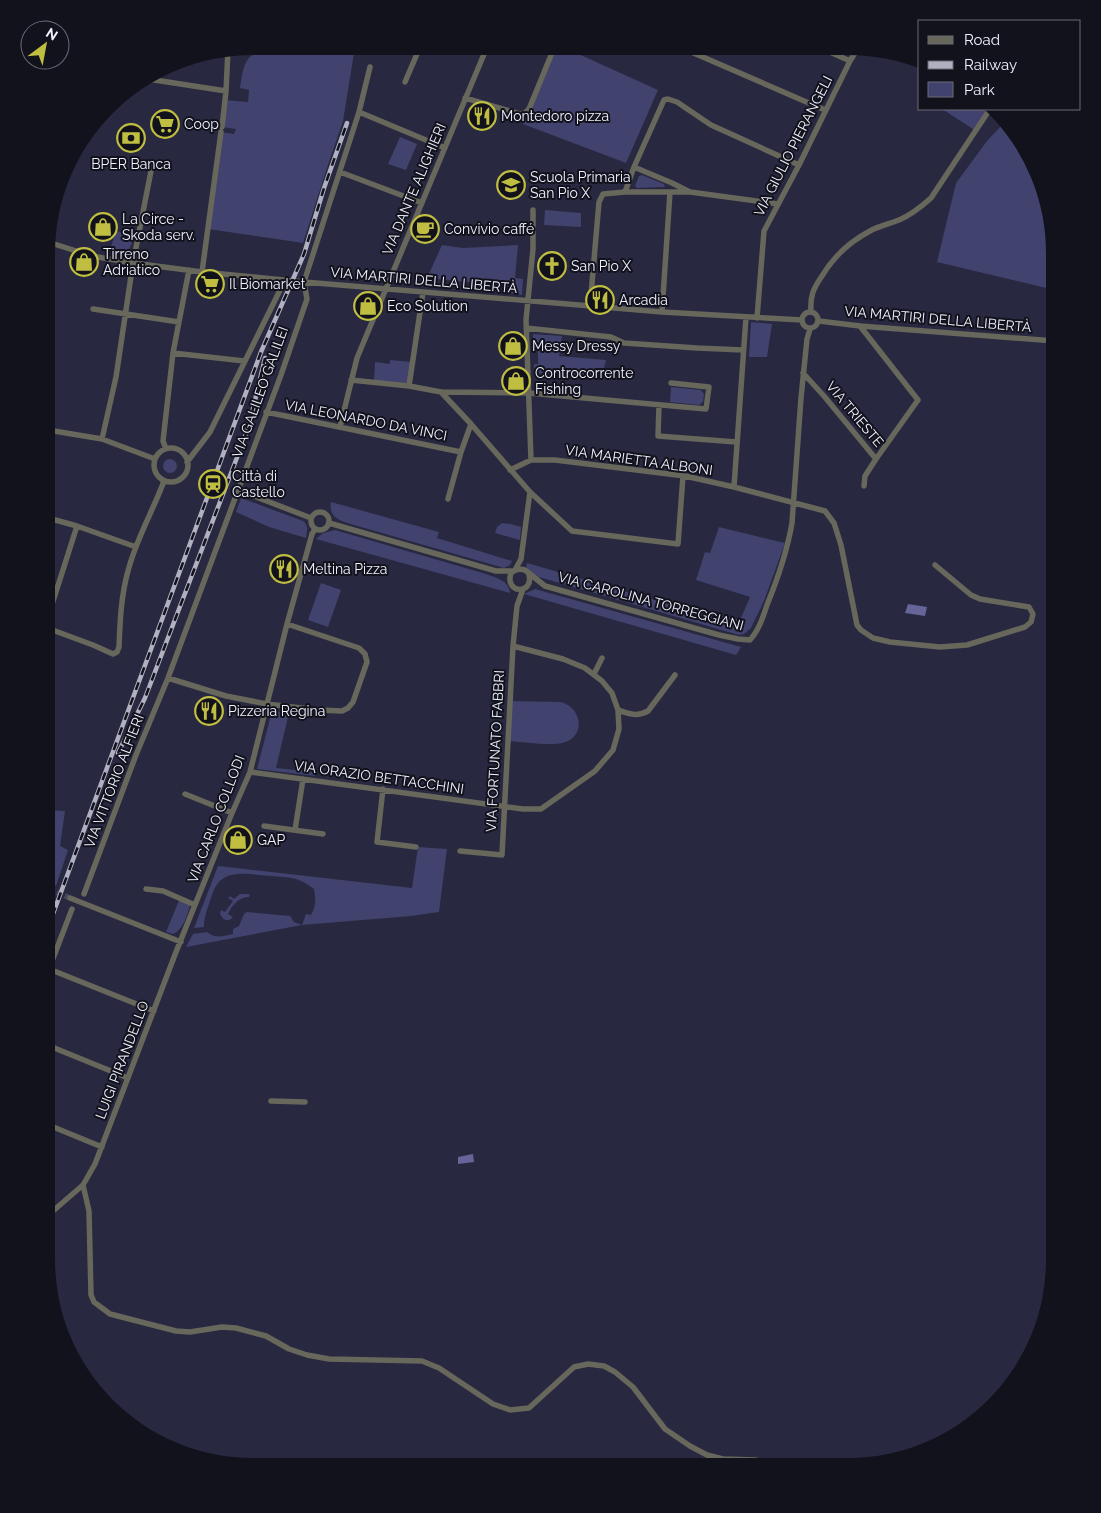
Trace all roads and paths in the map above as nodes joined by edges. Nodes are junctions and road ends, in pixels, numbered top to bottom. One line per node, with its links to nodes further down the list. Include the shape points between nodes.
1 (417, 55): 11 (street)
2 (484, 55): 13 (street, VIA DANTE ALIGHIERI)
3 (551, 55): 13 (street, via 525,113)
4 (698, 55): 14 (street)
5 (837, 55): 8 (street)
6 (854, 55): 8 (street, VIA GIULIO PIERANGELI)
7 (228, 57): 12 (street)
8 (850, 61): 14 (street, VIA GIULIO PIERANGELI)
9 (370, 67): 15 (street, VIA GALILEO GALILEI)
10 (157, 80): 12 (street)
11 (405, 82)
12 (226, 91): 31 (street)
13 (465, 98): 17 (street, VIA DANTE ALIGHIERI)
14 (825, 110): 18 (street, VIA GIULIO PIERANGELI)
15 (359, 112): 17 (street); 21 (street, VIA GALILEO GALILEI)
16 (988, 113): 40 (street, via 931,198 920,209 871,230 848,244 834,258 810,299)
17 (444, 148): 25 (street, VIA DANTE ALIGHIERI)
18 (799, 165): 20 (street, via 712,125 668,99 664,100); 26 (street, VIA GIULIO PIERANGELI)
19 (152, 166): 29 (street)
20 (634, 167): 22 (street); 24 (street)
21 (340, 172): 25 (street); 33 (street, VIA GALILEO GALILEI)
22 (625, 192): 23 (street); 37 (street, via 603,194 599,202)
23 (670, 192): 24 (street); 39 (street)
24 (690, 192): 26 (street)
25 (422, 204): 34 (street, VIA DANTE ALIGHIERI)
26 (778, 204): 43 (street, VIA GIULIO PIERANGELI, via 764,230)
27 (533, 210): 36 (street)
28 (55, 244): 29 (street, VIA MARTIRI DELLA LIBERTÀ, via 92,256)
29 (133, 263): 30 (street, VIA MARTIRI DELLA LIBERTÀ); 41 (street)
30 (189, 270): 31 (street, VIA MARTIRI DELLA LIBERTÀ); 46 (street)
31 (202, 272): 32 (street, VIA MARTIRI DELLA LIBERTÀ)
32 (285, 280): 33 (street, VIA MARTIRI DELLA LIBERTÀ); 53 (street)
33 (304, 282): 34 (street, VIA MARTIRI DELLA LIBERTÀ); 61 (street, VIA GALILEO GALILEI, via 307,299)
34 (385, 289): 35 (street, VIA MARTIRI DELLA LIBERTÀ); 55 (street, VIA DANTE ALIGHIERI, via 356,358)
35 (423, 292): 36 (street, VIA MARTIRI DELLA LIBERTÀ); 57 (street)
36 (528, 302): 37 (street, VIA MARTIRI DELLA LIBERTÀ); 48 (street)
37 (590, 306): 39 (street, VIA MARTIRI DELLA LIBERTÀ)
38 (93, 308): 41 (street)
39 (662, 312): 42 (street, VIA MARTIRI DELLA LIBERTÀ)
40 (811, 312): 44 (street, via 806,313); 45 (street, via 818,316)
41 (125, 313): 46 (street); 65 (street, via 116,377)
42 (746, 317): 43 (street, VIA MARTIRI DELLA LIBERTÀ); 51 (street)
43 (757, 318): 44 (street, VIA MARTIRI DELLA LIBERTÀ)
44 (802, 320): 49 (street)
45 (819, 321): 47 (street, VIA MARTIRI DELLA LIBERTÀ); 49 (street)
46 (179, 322): 52 (street)
47 (860, 326): 50 (street, VIA MARTIRI DELLA LIBERTÀ); 70 (street, VIA TRIESTE, via 918,400)
48 (526, 328): 51 (street, via 611,337 624,343); 59 (street)
49 (810, 329): 54 (street)
50 (1046, 340)
51 (743, 350): 66 (street)
52 (173, 353): 53 (street); 67 (street, via 163,441)
53 (244, 361): 72 (street, via 210,432)
54 (803, 373): 70 (street, VIA TRIESTE); 81 (street)
55 (351, 380): 57 (street); 63 (street, VIA DANTE ALIGHIERI)
56 (671, 383): 60 (street, via 708,387 706,409)
57 (409, 386): 58 (street)
58 (441, 392): 59 (street); 62 (street)
59 (529, 393): 60 (street); 71 (street)
60 (660, 404): 66 (street, via 658,436)
61 (266, 412): 63 (street, VIA LEONARDO DA VINCI); 78 (street, VIA GALILEO GALILEI)
62 (471, 424): 68 (street, VIA LEONARDO DA VINCI); 73 (street)
63 (340, 427): 68 (street, VIA LEONARDO DA VINCI)
64 (55, 431): 65 (street)
65 (102, 439): 69 (street)
66 (736, 442): 77 (street)
67 (166, 449): 69 (street); 72 (street, via 180,451)
68 (461, 452): 80 (street)
69 (155, 458): 75 (street, via 154,469)
70 (876, 459): 76 (street, via 865,476)
71 (531, 460): 73 (street, VIA MARIETTA ALBONI); 74 (street, VIA MARIETTA ALBONI)
72 (188, 462): 75 (street, via 183,478)
73 (510, 470): 79 (street)
74 (683, 476): 77 (street, VIA MARIETTA ALBONI); 79 (street, via 678,544 572,531)
75 (164, 481): 87 (street)
76 (864, 486)
77 (734, 487): 81 (street, VIA MARIETTA ALBONI)
78 (238, 490): 82 (street); 104 (street, VIA GALILEO GALILEI)
79 (530, 492): 88 (street)
80 (448, 499)
81 (793, 503): 89 (street, VIA MARIETTA ALBONI, via 825,511 834,523 842,545 857,625 873,638 940,647 967,645 1025,627 1031,622 1033,614 1029,607 971,595); 94 (street, VIA CAROLINA TORREGGIANI, via 791,533 779,575 750,640 723,636)
82 (311, 518): 84 (street, via 320,512 326,515); 86 (street)
83 (55, 520): 85 (street)
84 (329, 523): 86 (street, via 323,530); 91 (street)
85 (77, 526): 87 (street); 96 (street)
86 (315, 529): 98 (street, VIA CARLO COLLODI)
87 (136, 547): 99 (street, via 121,605 117,652 113,654)
88 (521, 559): 90 (street); 92 (street)
89 (935, 565)
90 (514, 570): 91 (street); 92 (street); 93 (street, via 510,576)
91 (496, 571): 93 (street)
92 (527, 572): 94 (street, VIA CAROLINA TORREGGIANI); 95 (street, via 530,582)
93 (511, 584): 95 (street, via 517,589); 97 (street, VIA FORTUNATO FABBRI)
94 (545, 586): 95 (street, VIA CAROLINA TORREGGIANI)
95 (525, 588): 97 (street, VIA FORTUNATO FABBRI)
96 (55, 595)
97 (517, 606): 100 (street, VIA FORTUNATO FABBRI)
98 (287, 624): 105 (street, VIA CARLO COLLODI); 105 (street, via 359,648 368,662 356,695 348,708 342,711)
99 (55, 631)
100 (514, 646): 102 (street, via 562,659); 111 (street, VIA FORTUNATO FABBRI)
101 (602, 658): 102 (street)
102 (594, 674): 106 (street, via 612,693)
103 (675, 675): 106 (street, via 648,711 641,715)
104 (168, 678): 105 (street, via 226,696); 119 (street, VIA VITTORIO ALFIERI)
105 (267, 704): 107 (street, VIA CARLO COLLODI)
106 (618, 710): 111 (street, VIA ORAZIO BETTACCHINI, via 619,729 613,750 595,771 541,808)
107 (250, 772): 108 (street, VIA ORAZIO BETTACCHINI); 112 (street, VIA CARLO COLLODI)
108 (303, 779): 109 (street, VIA ORAZIO BETTACCHINI); 114 (street)
109 (383, 789): 111 (street, VIA ORAZIO BETTACCHINI); 116 (street, via 377,842)
110 (185, 794): 112 (street)
111 (504, 806): 117 (street, VIA FORTUNATO FABBRI, via 502,854)
112 (232, 813): 121 (street, VIA CARLO COLLODI)
113 (264, 826): 114 (street)
114 (295, 830): 115 (street)
115 (323, 834)
116 (416, 847)
117 (460, 851)
118 (146, 889): 121 (street, via 163,891)
119 (84, 894)
120 (70, 898): 123 (street)
121 (195, 905): 123 (street, VIA CARLO COLLODI)
122 (72, 909): 124 (street)
123 (181, 942): 126 (street, LUIGI PIRANDELLO)
124 (55, 954)
125 (55, 975): 126 (street)
126 (154, 1011): 128 (street, LUIGI PIRANDELLO)
127 (55, 1048): 128 (street)
128 (128, 1078): 132 (street, LUIGI PIRANDELLO)
129 (271, 1101): 130 (street)
130 (305, 1102)
131 (55, 1128): 132 (street)
132 (102, 1148): 133 (street, LUIGI PIRANDELLO)
133 (82, 1185): 134 (street, LUIGI PIRANDELLO); 135 (street, via 89,1212 91,1296 110,1314 176,1331 236,1328 266,1336 289,1349 329,1360 422,1361 439,1368 493,1404 510,1410 529,1408 574,1367 588,1364 604,1366 633,1388 665,1428 707,1456)
134 (55, 1209)
135 (717, 1458)

